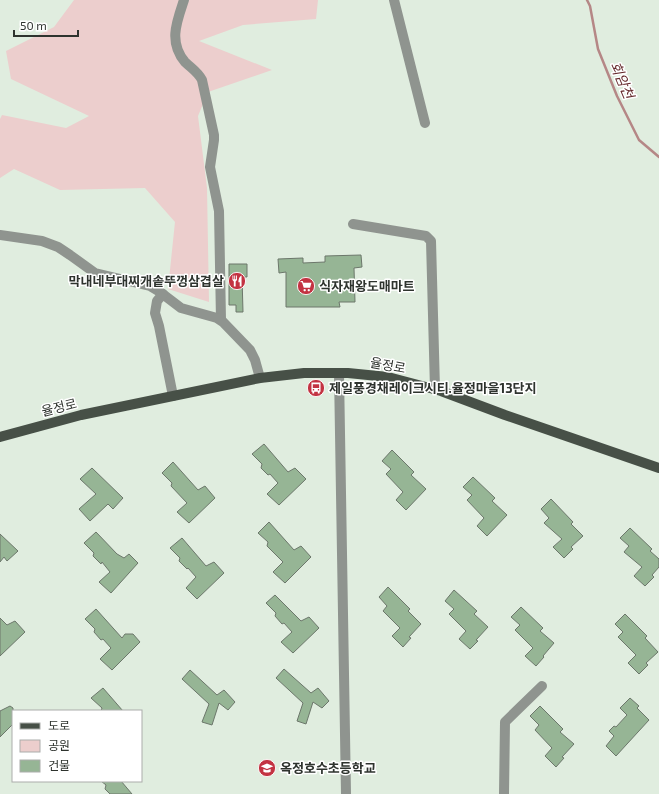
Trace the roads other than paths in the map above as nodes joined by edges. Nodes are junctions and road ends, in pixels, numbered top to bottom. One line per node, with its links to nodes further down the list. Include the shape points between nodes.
1 (184, 0): 7 (street, via 174,37 180,55 202,80 214,135 210,167 219,211)
2 (394, 0): 3 (street)
3 (425, 123)
4 (353, 224): 10 (street, via 426,236 431,241)
5 (0, 235): 6 (street, via 42,241 70,254 95,273 150,286)
6 (163, 294): 7 (street, via 181,308); 11 (street, via 157,301 155,313)
7 (221, 320): 9 (street, via 250,350)
8 (339, 373): 9 (main road, 율정로, via 304,372); 10 (main road, 율정로, via 388,377); 15 (street)
9 (260, 378): 11 (main road, 율정로)
10 (435, 389): 13 (main road, 율정로)
11 (173, 396): 12 (main road, 율정로, via 82,415)
12 (0, 437)
13 (659, 468)
14 (542, 686): 16 (street, via 505,722)
15 (346, 794)
16 (504, 794)

